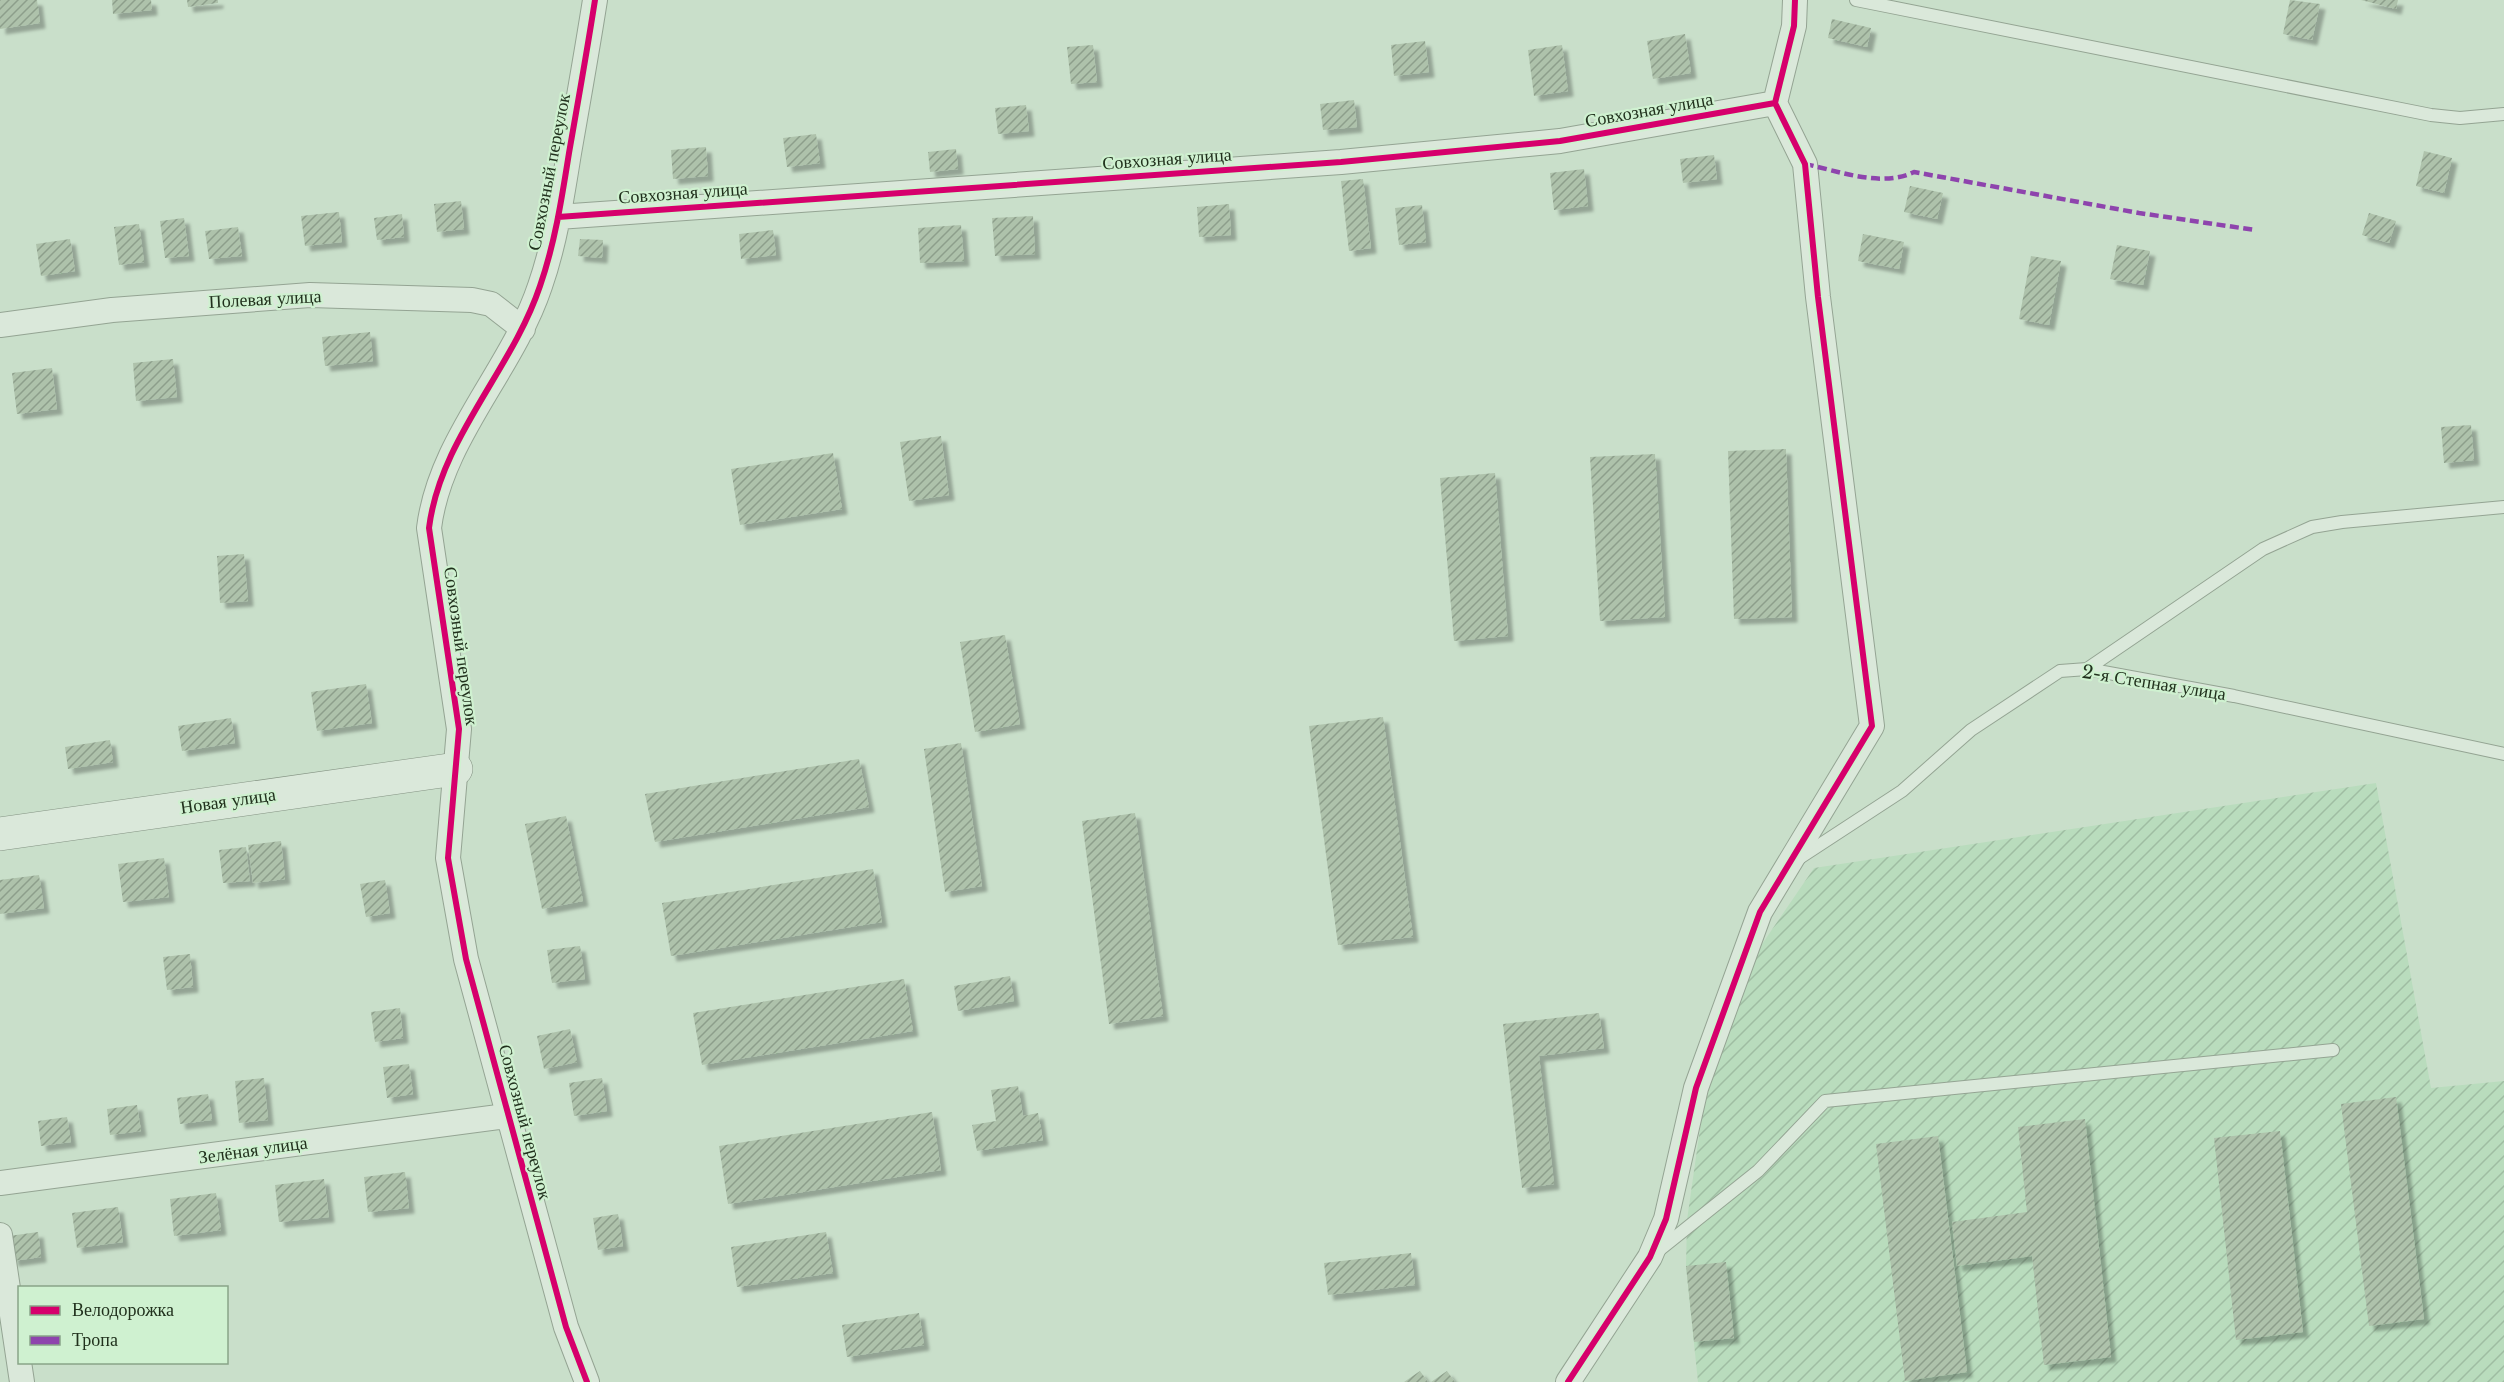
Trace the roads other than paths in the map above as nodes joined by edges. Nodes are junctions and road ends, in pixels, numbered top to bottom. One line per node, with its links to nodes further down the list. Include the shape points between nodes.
1 (595, 0): 6 (street, Совхозный переулок)
2 (1795, 0): 4 (street, via 1794,26)
3 (1856, 0): 5 (lane, via 2431,115 2460,118)
4 (1775, 103): 6 (street, Совхозная улица, via 1560,141 1341,162); 14 (street, via 1805,164 1872,726)
5 (2504, 114)
6 (558, 217): 8 (street, Совхозный переулок, via 540,285)
7 (0, 325): 8 (street, Полевая улица, via 112,310 310,295 472,300 491,304)
8 (523, 329): 12 (street, Совхозный переулок, via 445,467 432,502 429,528 459,729)
9 (2504, 507): 10 (lane, via 2312,527 2263,549)
10 (2087, 669): 11 (lane, 2-я Степная улица); 14 (lane, 2-я Степная улица, via 2060,672 1971,730 1902,792)
11 (2504, 754)
12 (456, 769): 13 (street, Новая улица); 16 (street, Совхозный переулок, via 448,858 466,959)
13 (0, 834)
14 (1789, 865): 19 (street, via 1760,912 1726,999 1696,1089 1666,1219)
15 (2333, 1050): 19 (lane, via 1825,1101 1758,1171)
16 (506, 1116): 17 (street, Зелёная улица); 23 (street, Совхозный переулок, via 566,1327)
17 (0, 1184)
18 (0, 1235): 20 (street)
19 (1650, 1257): 24 (street)
20 (18, 1355)
21 (19, 1364): 22 (street)
22 (22, 1382)
23 (587, 1382)
24 (1568, 1382)

